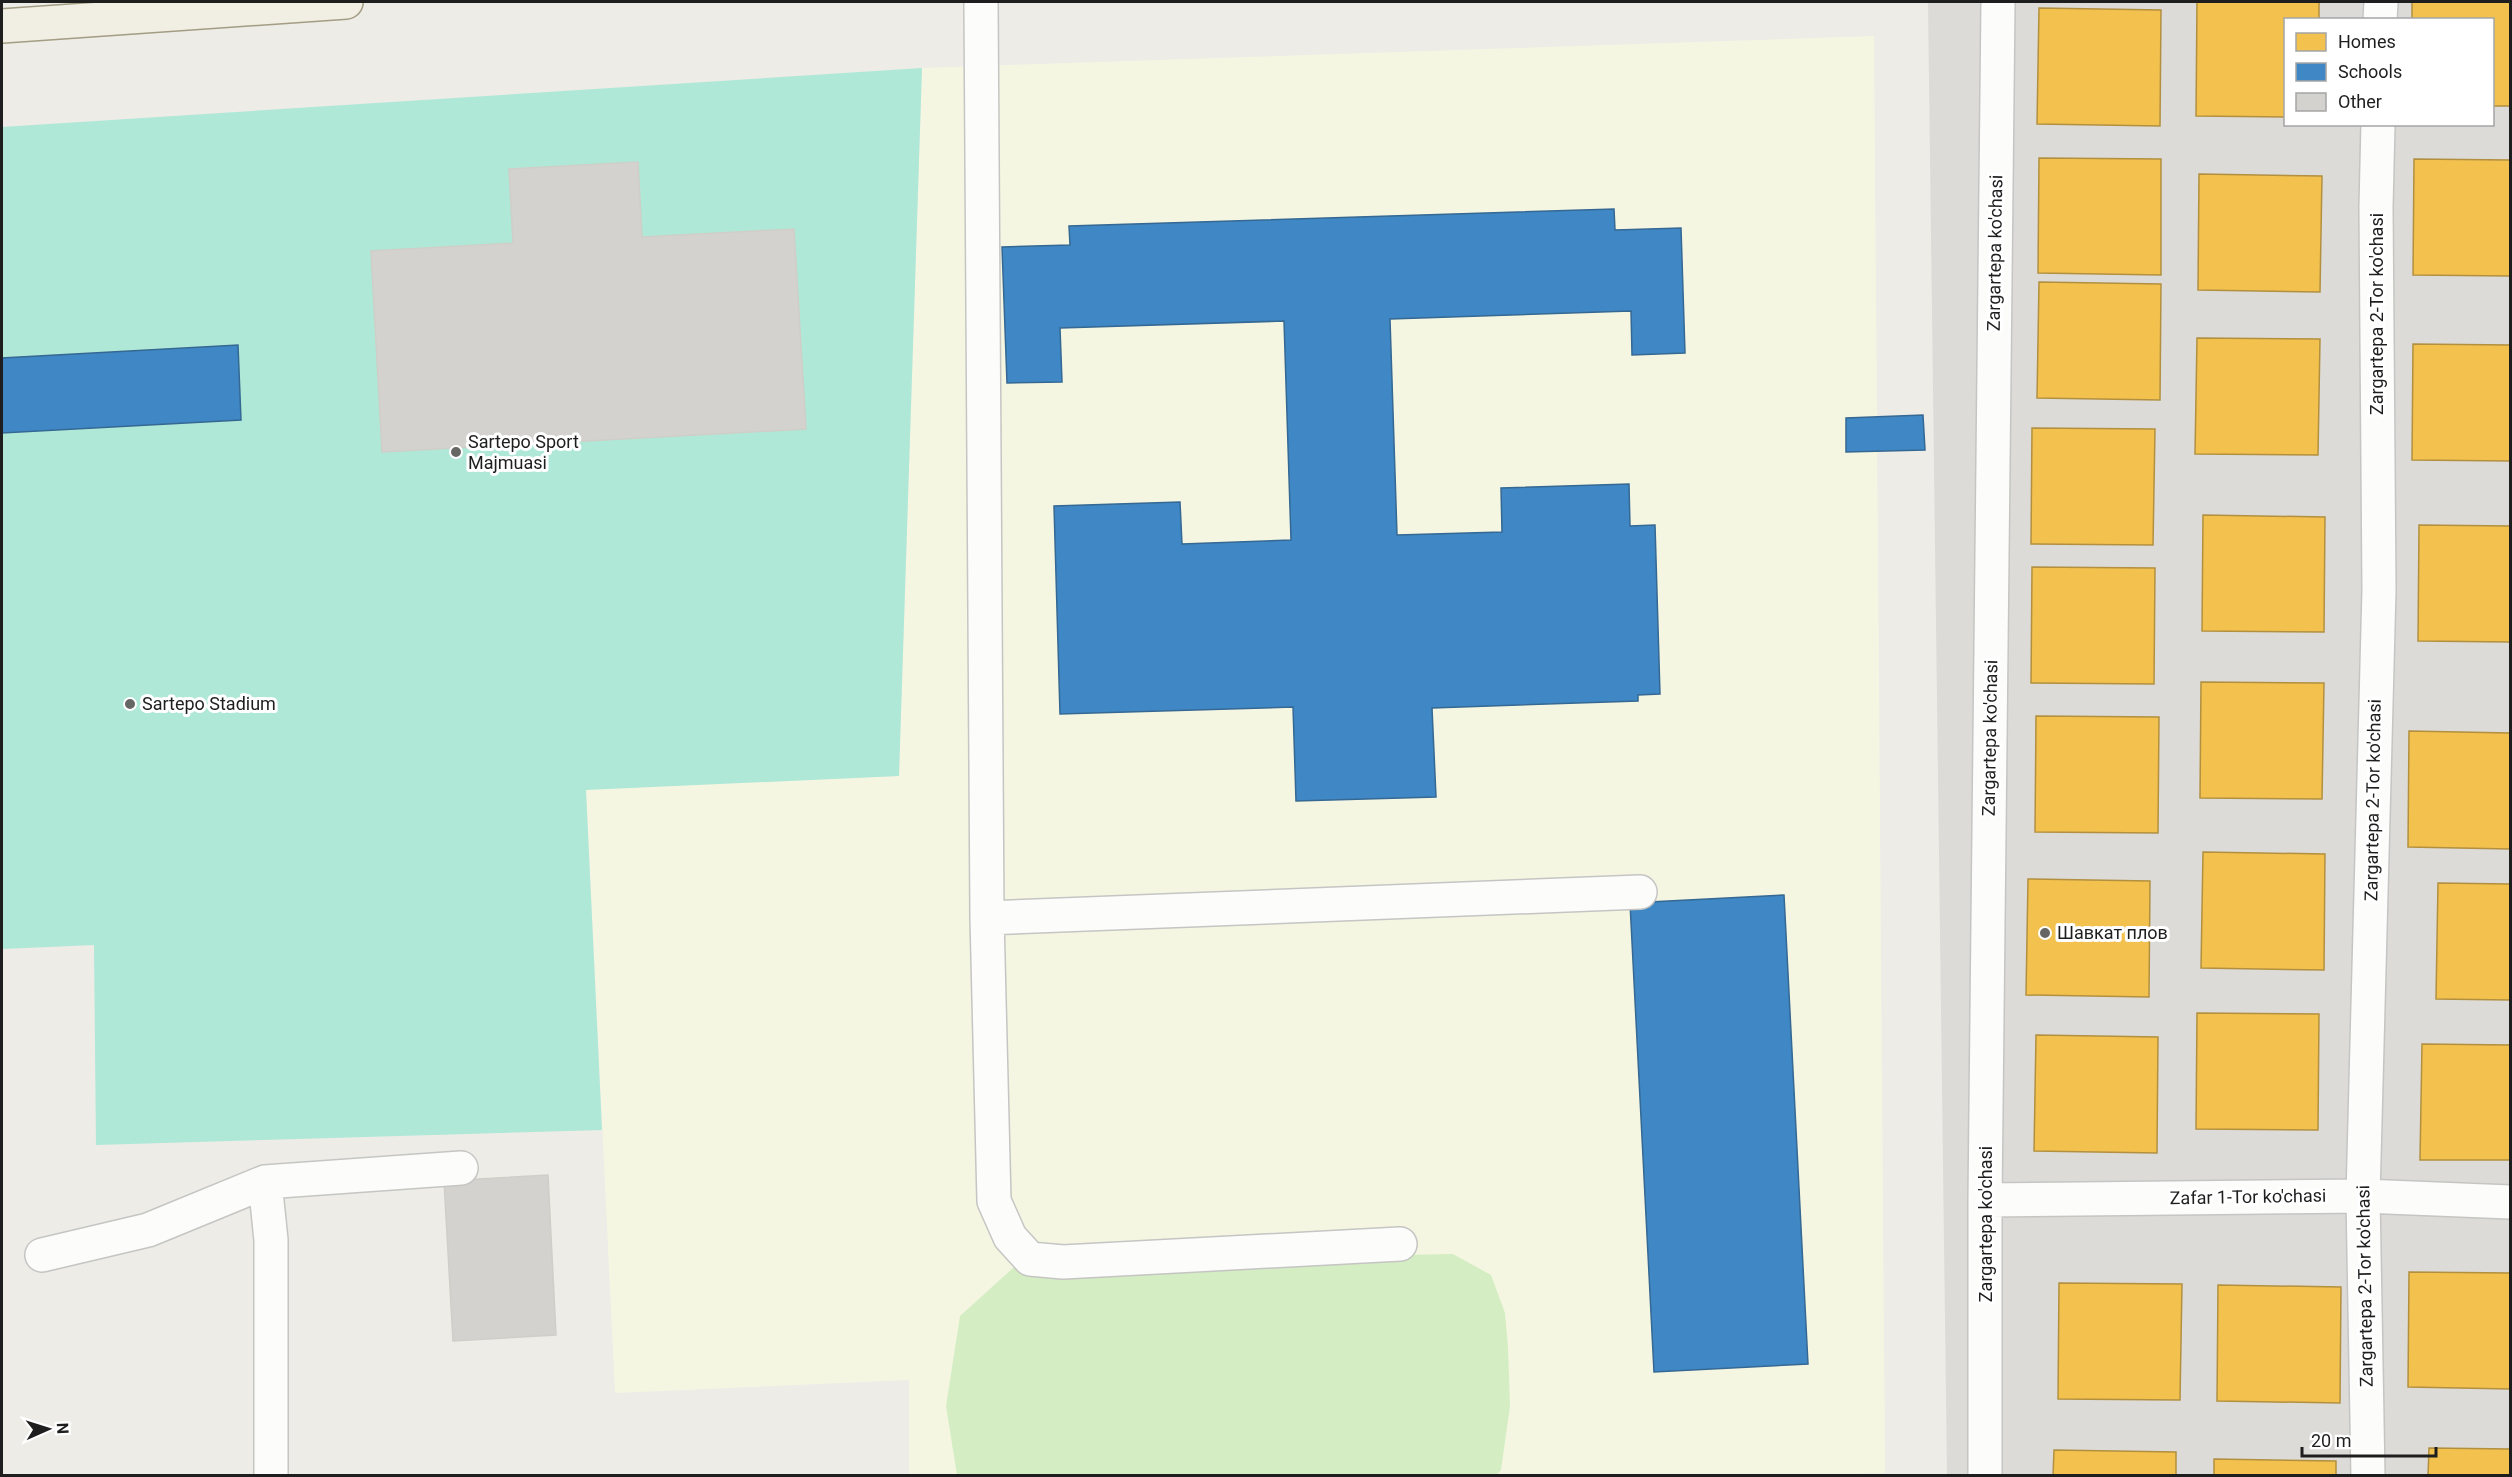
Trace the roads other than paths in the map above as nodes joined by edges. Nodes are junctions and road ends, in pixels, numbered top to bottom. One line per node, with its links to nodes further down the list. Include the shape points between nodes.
1 (346, 2): 6 (main road)
2 (981, 2): 9 (street)
3 (1998, 2): 13 (street, Zargartepa ko'chasi)
4 (2381, 2): 5 (street)
5 (2380, 18)
6 (2, 26)
7 (2378, 126): 12 (street, Zargartepa 2-Tor ko'chasi, via 2379,590)
8 (1640, 892): 9 (street)
9 (987, 918): 15 (street, via 994,1201 1010,1237 1030,1259 1063,1262)
10 (461, 1168): 11 (street)
11 (265, 1182): 16 (street, via 148,1230); 17 (street, via 271,1240)
12 (2363, 1196): 13 (street, Zafar 1-Tor ko'chasi); 14 (street, Zafar 1-Tor ko'chasi); 19 (street, Zargartepa 2-Tor ko'chasi)
13 (1986, 1200): 18 (street, Zargartepa ko'chasi)
14 (2511, 1202)
15 (1400, 1244)
16 (42, 1256)
17 (271, 1476)
18 (1985, 1476)
19 (2368, 1476)

